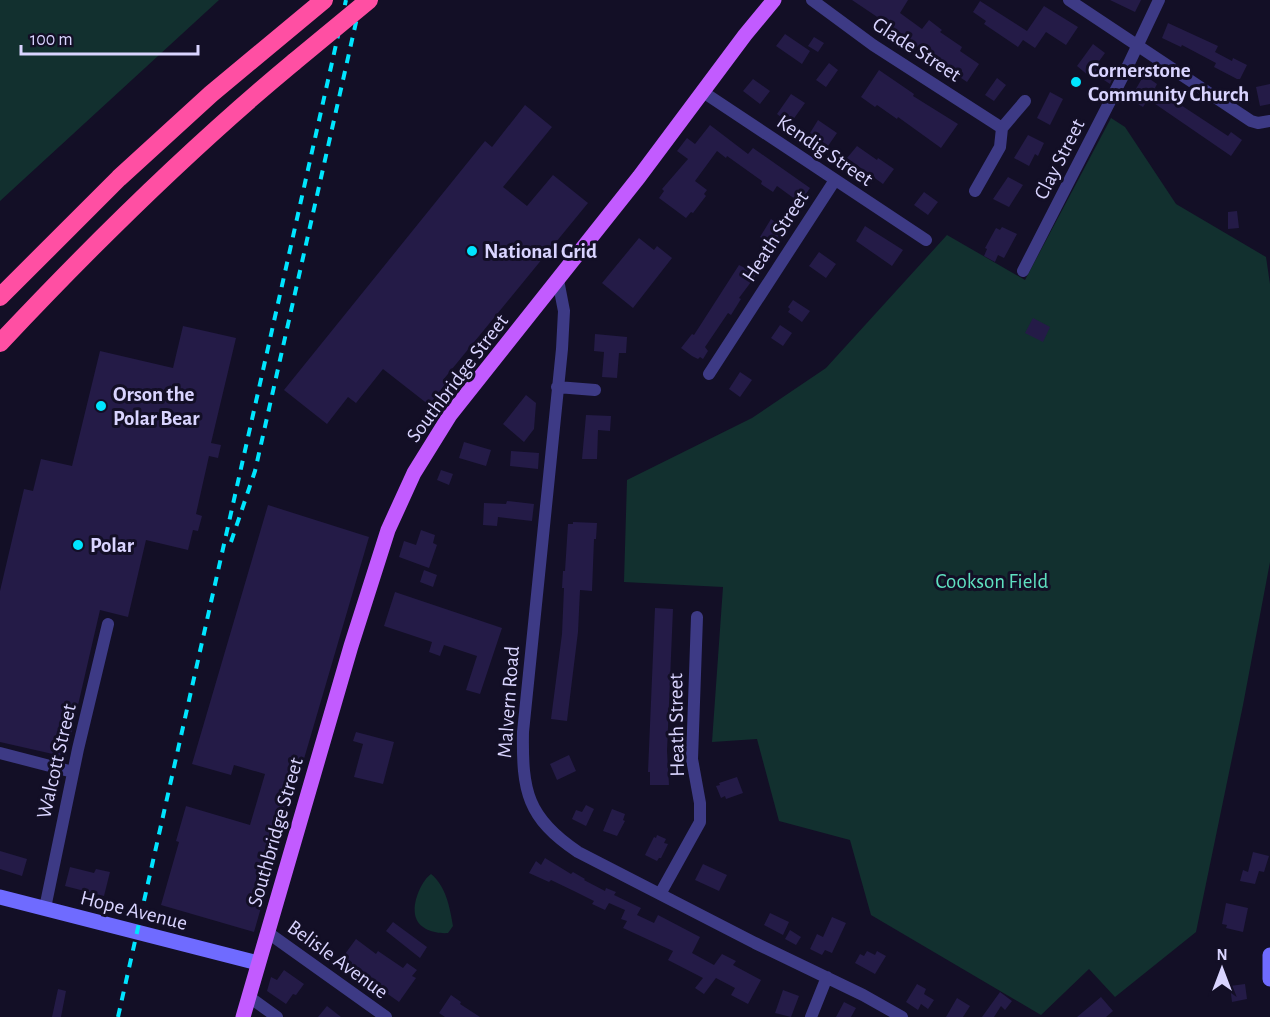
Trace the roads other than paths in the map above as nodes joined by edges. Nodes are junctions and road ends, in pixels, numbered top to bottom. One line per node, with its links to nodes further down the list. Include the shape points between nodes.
1 (324, 0): 19 (highway, via 211,94 128,170)
2 (369, 0): 20 (highway, bridge, via 255,94 149,191)
3 (760, 0): 8 (main road)
4 (774, 0): 8 (main road, Southbridge Street)
5 (812, 0): 13 (street, Glade Street, via 873,45)
6 (1069, 0): 9 (street)
7 (1159, 0): 9 (street, Clay Street)
8 (745, 35): 10 (main road, Southbridge Street)
9 (1137, 46): 12 (street, via 1251,121); 17 (street, Clay Street)
10 (703, 92): 14 (street, Kendig Street); 18 (main road, Southbridge Street)
11 (1025, 101): 13 (street)
12 (1270, 121)
13 (1002, 128): 15 (street, via 1000,147)
14 (835, 180): 16 (street, Kendig Street); 21 (street, Heath Street)
15 (975, 191)
16 (926, 240)
17 (1023, 271)
18 (558, 280): 22 (street, Malvern Road, via 564,312); 31 (main road, Southbridge Street, via 450,415 414,473 396,512 351,646)
19 (0, 297)
20 (0, 343)
21 (709, 374)
22 (557, 387): 23 (street); 28 (street, Malvern Road, via 523,732 524,779 539,818 557,838)
23 (595, 390)
24 (697, 617): 28 (street, Heath Street, via 692,759 700,822)
25 (108, 624): 27 (street, Walcott Street)
26 (0, 753): 27 (street)
27 (73, 772): 30 (street, Walcott Street)
28 (660, 894): 34 (street, Malvern Road)
29 (0, 897): 30 (main road, Hope Avenue)
30 (45, 908): 33 (main road, Hope Avenue)
31 (267, 932): 33 (main road, Southbridge Street); 39 (street, Belisle Avenue)
32 (1270, 955): 35 (main road)
33 (258, 963): 36 (main road, Southbridge Street)
34 (827, 977): 40 (street); 41 (street, Malvern Road)
35 (1270, 979)
36 (248, 996): 37 (main road, Southbridge Street); 38 (street)
37 (243, 1017)
38 (277, 1017)
39 (386, 1017)
40 (811, 1017)
41 (902, 1017)

